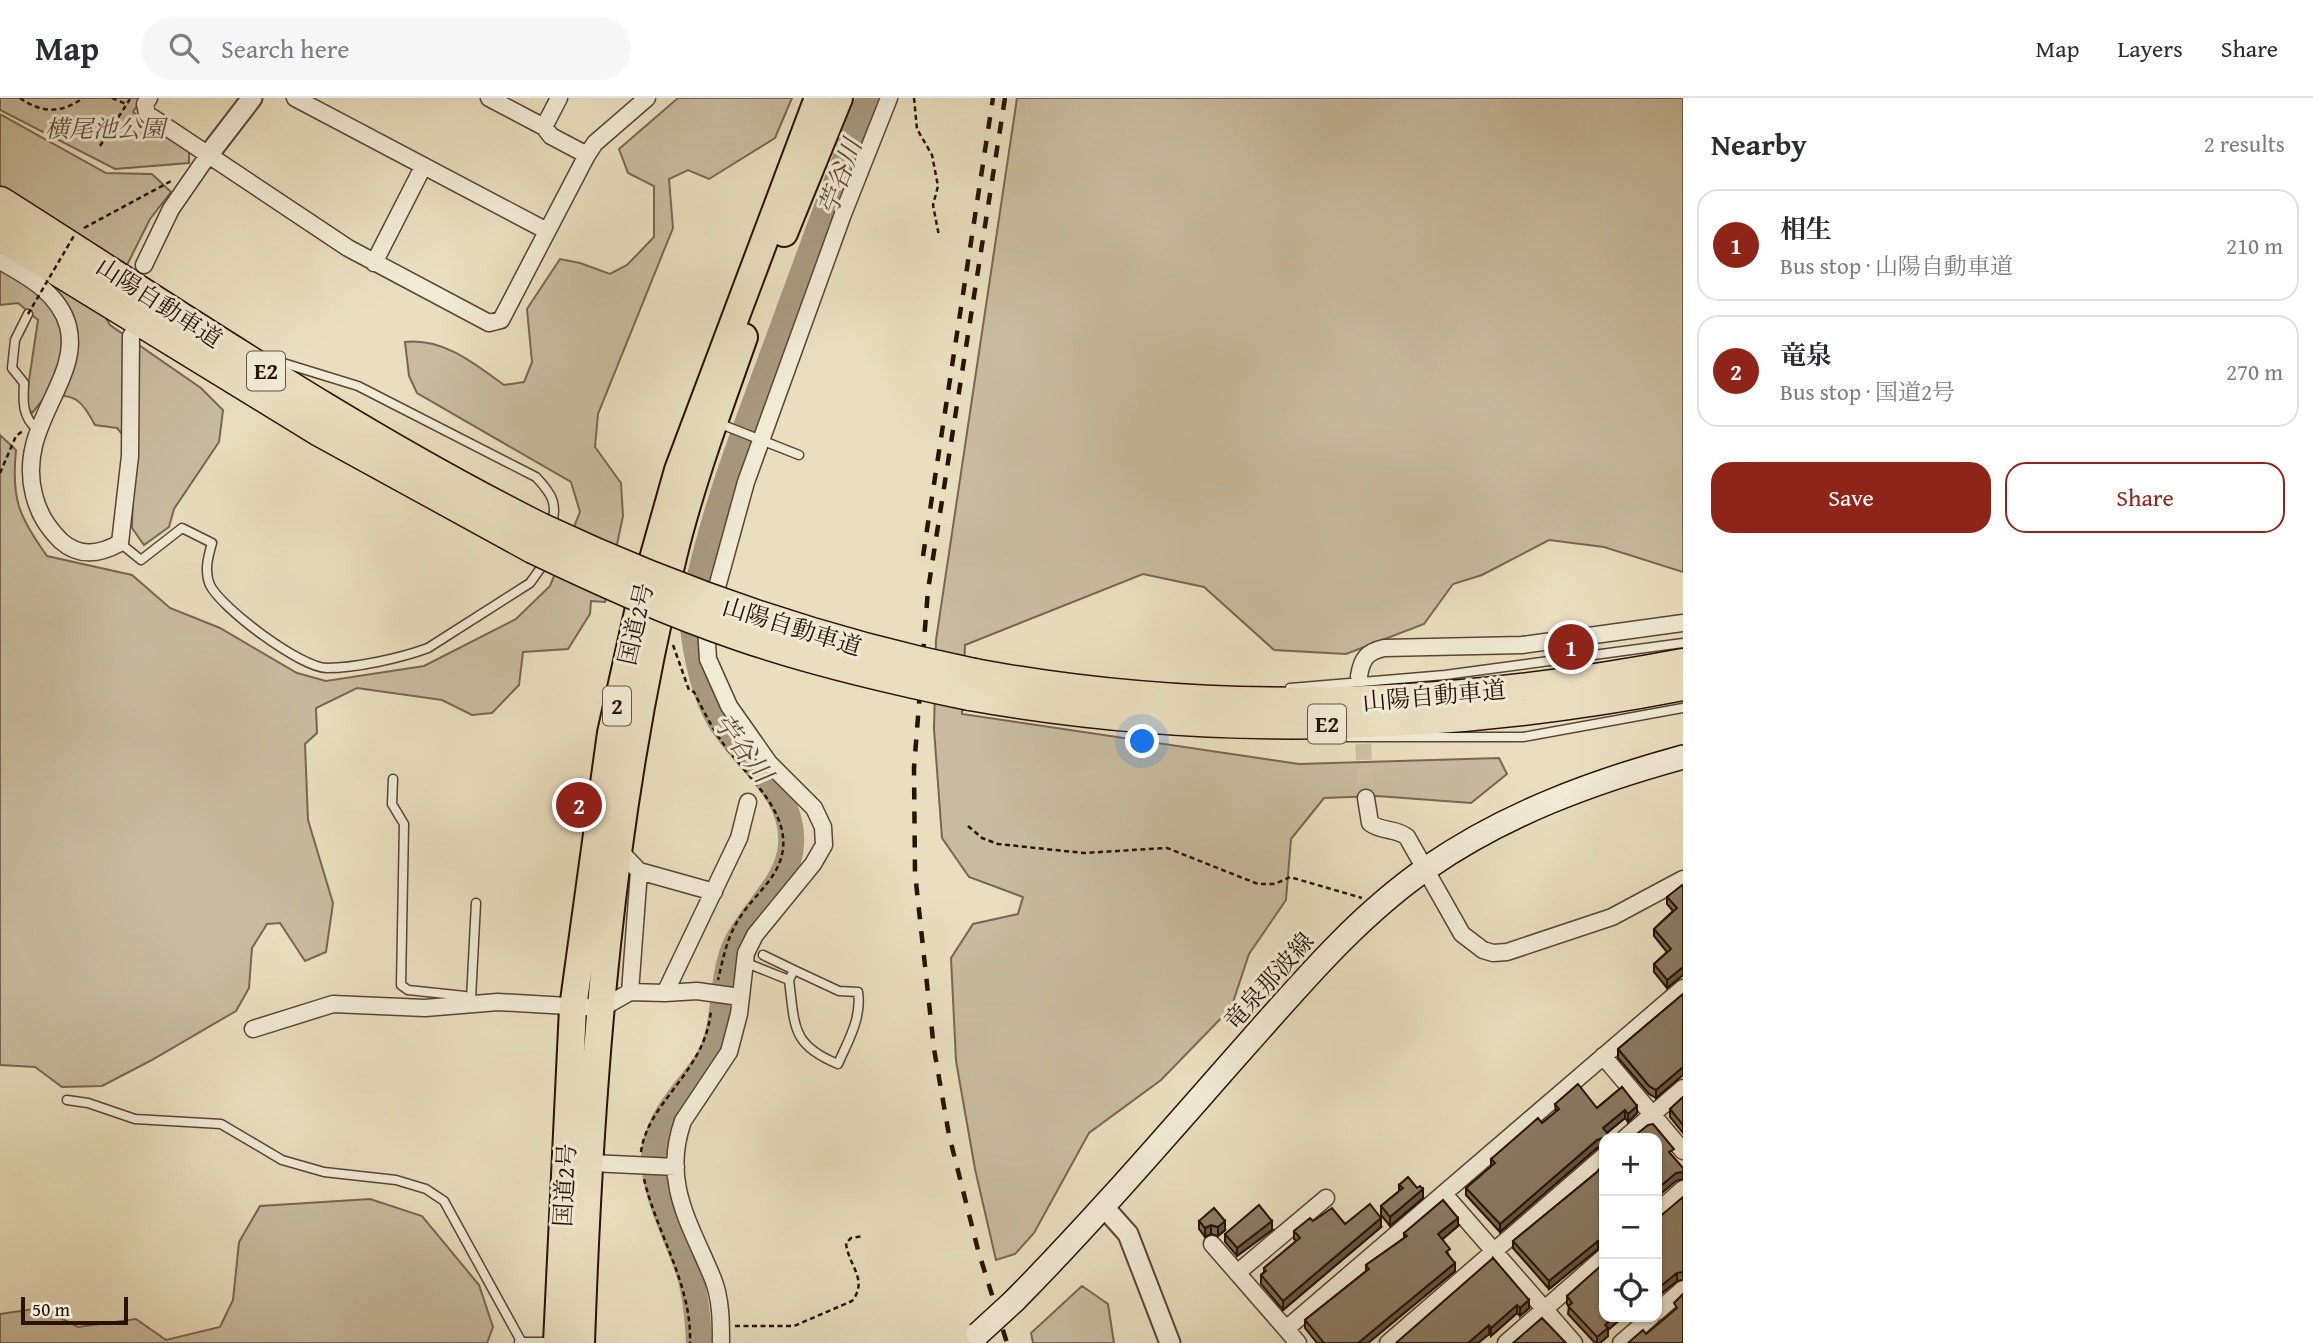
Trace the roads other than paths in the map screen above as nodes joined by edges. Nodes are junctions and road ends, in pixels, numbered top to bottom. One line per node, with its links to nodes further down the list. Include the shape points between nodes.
1 (149, 98): 11 (street, via 147,114)
2 (252, 98): 11 (street)
3 (296, 98): 13 (street)
4 (489, 98): 10 (street)
5 (559, 98): 10 (street)
6 (647, 98): 12 (street)
7 (818, 98): 59 (highway, 国道2号 / 2, via 721,350 656,544 611,733)
8 (839, 98): 23 (highway, 国道2号 / 2, via 792,210)
9 (890, 98): 25 (street)
10 (544, 127): 12 (street, via 551,136)
11 (209, 154): 18 (street); 19 (street, via 167,217)
12 (587, 155): 15 (street)
13 (423, 167): 15 (street); 18 (street)
14 (0, 202): 22 (highway, 山陽自動車道 / E2)
15 (547, 231): 18 (street, via 501,320 489,323)
16 (0, 235): 27 (highway, 山陽自動車道 / E2, via 329,436)
17 (0, 261): 24 (street, via 50,294 68,326 70,343 61,378)
18 (374, 263)
19 (144, 265)
20 (27, 314): 24 (lane, via 15,340 12,368 24,383 28,422)
21 (131, 336): 28 (street, via 130,456)
22 (230, 349): 27 (highway, 山陽自動車道 / E2); 28 (lane, via 358,386 536,477 557,507 540,569 530,583 428,648 325,668 300,661 219,599 209,583 206,564 212,543 181,528 141,560)
23 (724, 426): 25 (lane); 44 (highway, 国道2号 / 2, via 674,551)
24 (37, 429): 28 (street, via 30,458 32,485 39,512 51,531 86,554)
25 (758, 439): 26 (lane); 51 (street, via 705,642 729,706 769,763 814,808 823,827 824,845 755,935)
26 (799, 455)
27 (536, 538): 36 (highway, 山陽自動車道 / E2, bridge, via 747,614 972,684)
28 (120, 543)
29 (1683, 623): 32 (street, via 1522,645 1384,648 1365,656)
30 (1683, 643): 34 (lane, via 1446,675)
31 (1683, 664): 36 (highway, 山陽自動車道 / E2, via 1490,693 1380,702)
32 (1359, 676)
33 (1683, 685): 36 (highway, 山陽自動車道 / E2, via 1561,705 1382,723 1244,724)
34 (1275, 689)
35 (1224, 691): 36 (lane)
36 (1075, 701): 38 (lane)
37 (1683, 708): 39 (lane, via 1523,737)
38 (1184, 730)
39 (1321, 737)
40 (1683, 757): 45 (main road, 竜泉那波線, via 1553,799)
41 (393, 779): 58 (lane, via 392,804 404,824 401,985)
42 (1366, 798): 45 (street, via 1370,823 1399,830)
43 (748, 802): 48 (street, via 739,838)
44 (618, 850): 46 (street); 60 (highway, 国道2号 / 2)
45 (1427, 868): 47 (street, via 1462,934 1493,953 1612,917); 74 (main road, 竜泉那波線, via 1343,939)
46 (639, 871): 48 (street); 55 (street)
47 (1683, 879)
48 (714, 892): 56 (street)
49 (476, 903): 58 (lane)
50 (763, 955): 52 (lane)
51 (744, 962): 53 (lane); 57 (street)
52 (794, 970): 53 (lane); 53 (lane, via 839,991 858,992 857,1019 838,1064 817,1055 795,1031)
53 (789, 980)
54 (1683, 988): 62 (street)
55 (630, 992): 56 (street); 60 (street)
56 (665, 993): 57 (street)
57 (738, 997): 70 (street, via 729,1052 682,1121)
58 (473, 1001): 59 (street); 61 (street, via 425,1008 333,1004)
59 (573, 1008): 60 (street); 87 (highway, 国道2号 / 2)
60 (602, 1008): 69 (highway, 国道2号 / 2)
61 (253, 1029)
62 (1603, 1056): 65 (street); 72 (street)
63 (1683, 1088): 65 (street)
64 (68, 1100): 86 (lane, via 135,1119 221,1124 282,1160 426,1189 444,1201)
65 (1652, 1115): 66 (street); 67 (street)
66 (1631, 1133)
67 (1683, 1151)
68 (1599, 1160): 77 (street)
69 (591, 1163): 70 (street); 87 (highway, 国道2号 / 2)
70 (673, 1167): 88 (street, via 682,1209 713,1280)
71 (1683, 1189): 75 (street)
72 (1444, 1194): 77 (street); 84 (street)
73 (1326, 1198): 79 (street)
74 (1103, 1206): 85 (main road, 竜泉那波線, bridge, via 1014,1301); 89 (street, via 1128,1234)
75 (1662, 1208)
76 (1212, 1244): 79 (street)
77 (1494, 1251): 82 (street); 91 (street)
78 (1602, 1259): 82 (street)
79 (1237, 1273): 84 (street)
80 (1683, 1289): 81 (street)
81 (1662, 1308)
82 (1545, 1309): 92 (street); 93 (street)
83 (1645, 1322): 94 (street)
84 (1286, 1329): 90 (street)
85 (972, 1338)
86 (519, 1342): 87 (lane)
87 (565, 1343)
88 (721, 1343)
89 (1170, 1343)
90 (1298, 1343)
91 (1388, 1343)
92 (1506, 1343)
93 (1574, 1343)
94 (1621, 1343)

